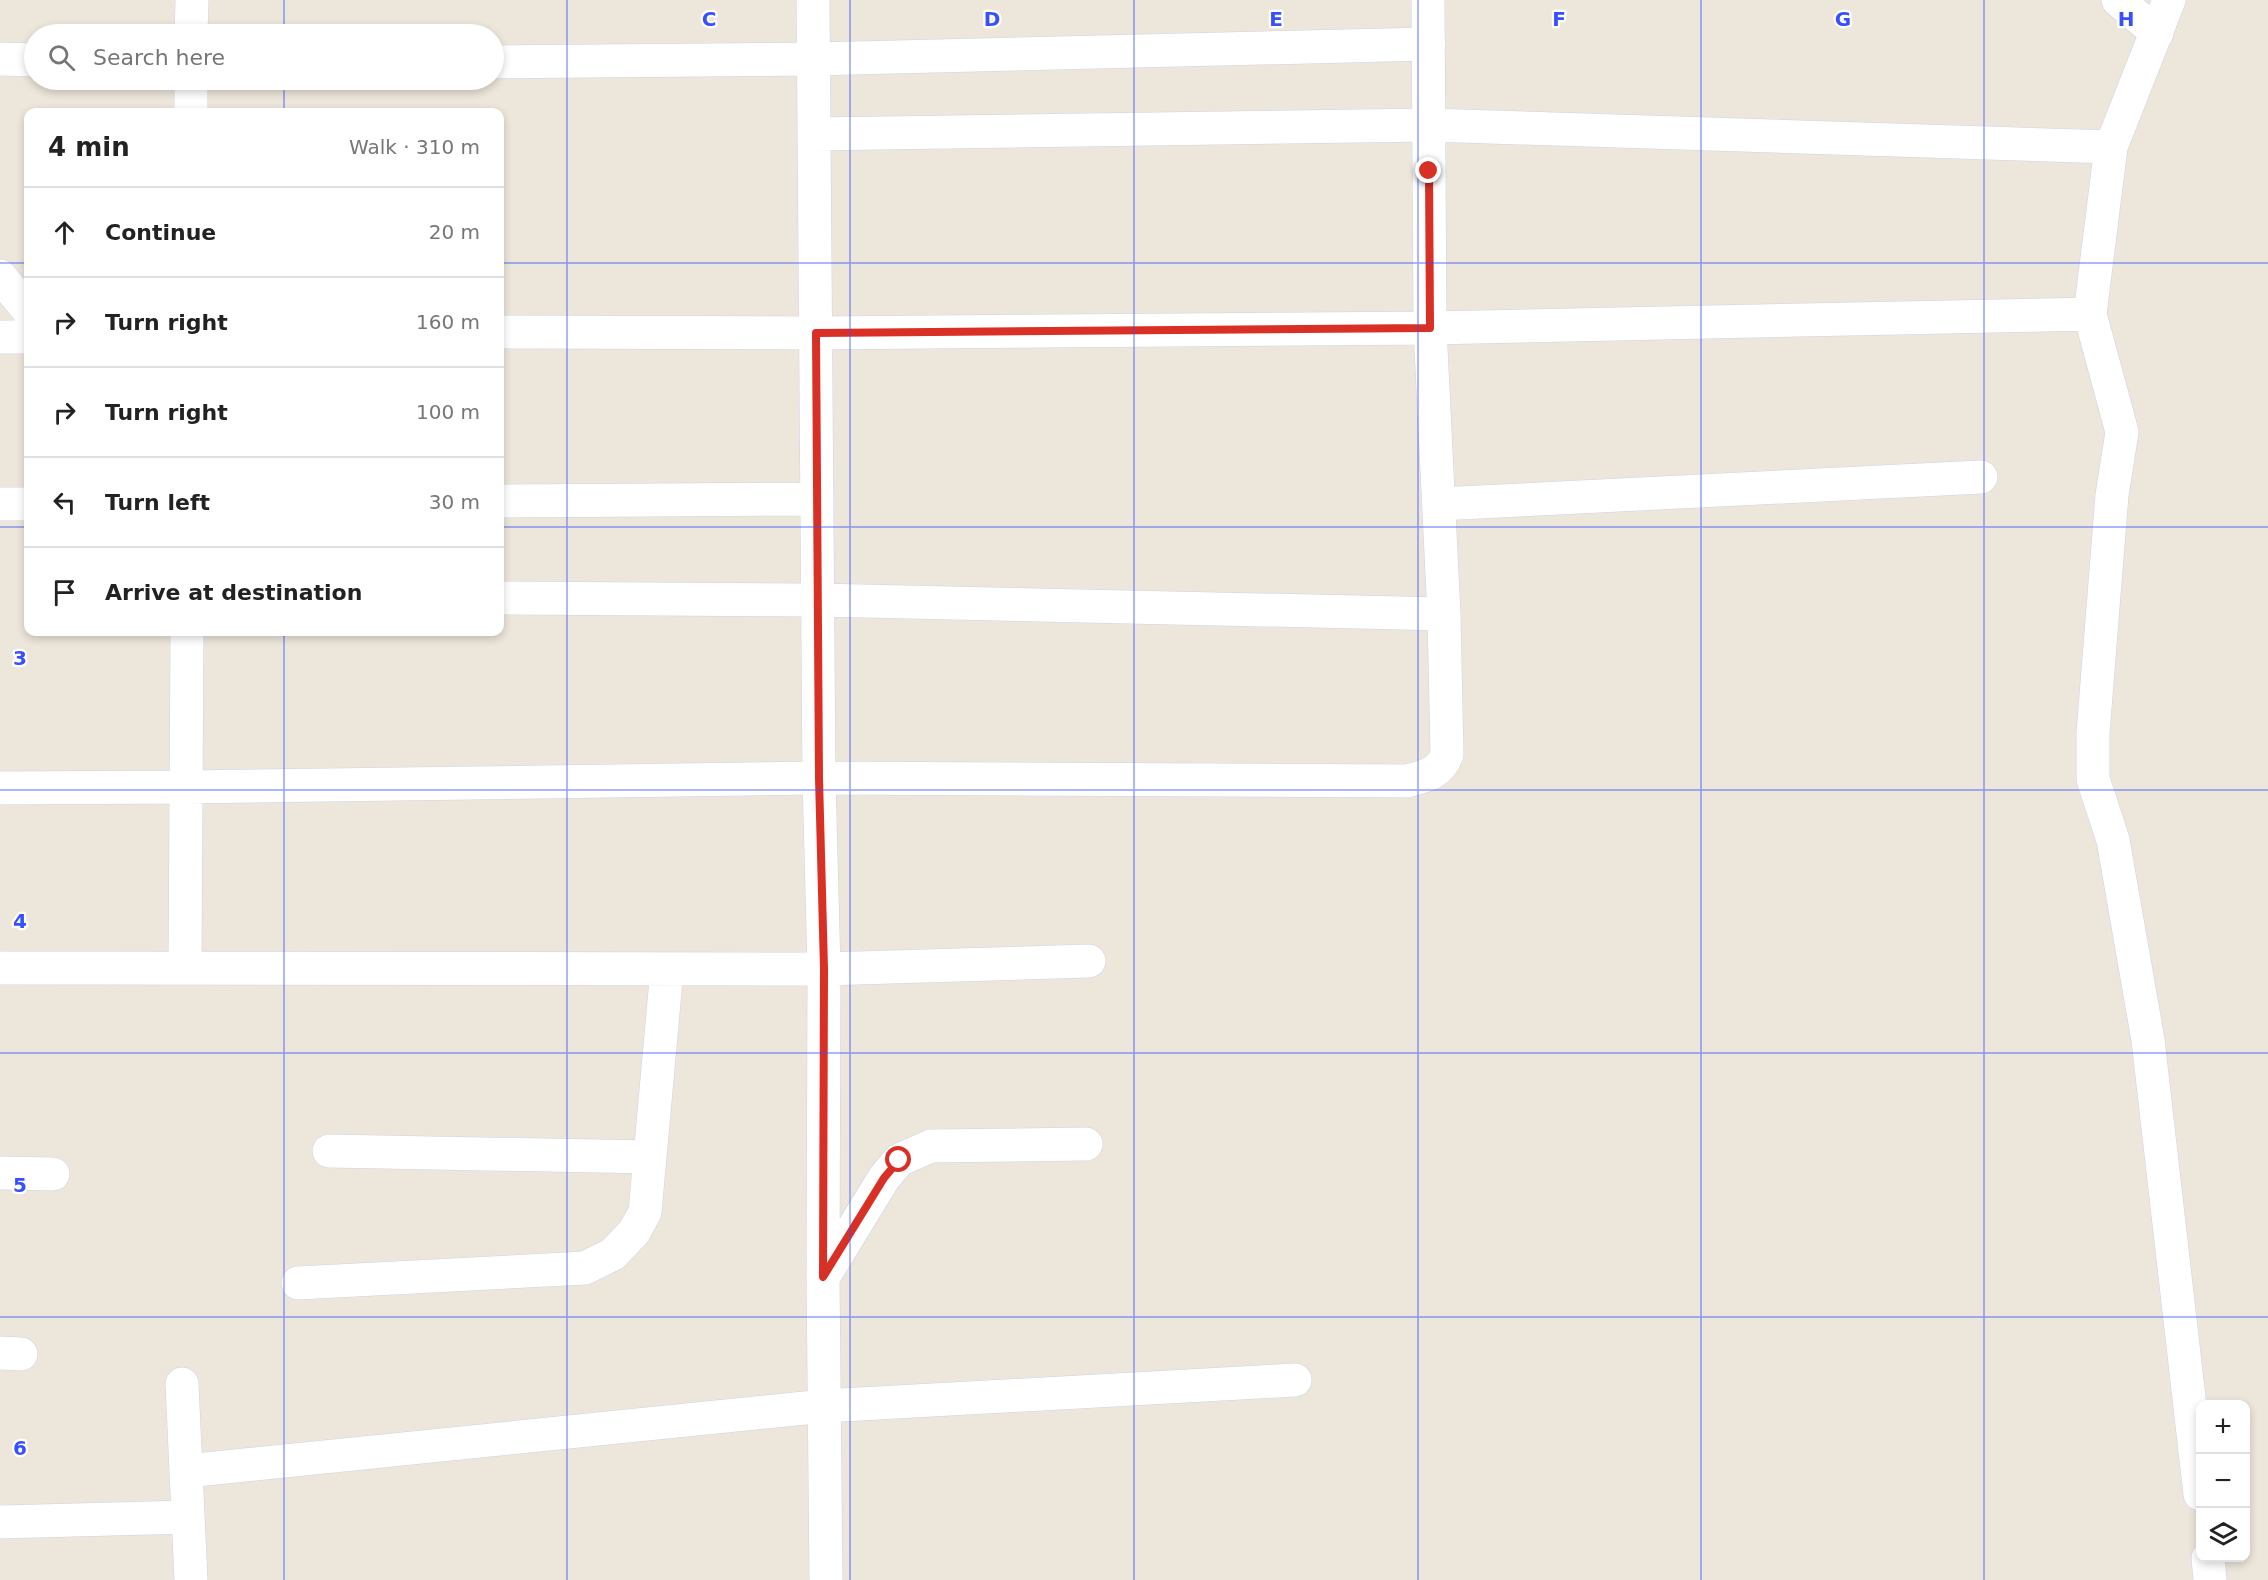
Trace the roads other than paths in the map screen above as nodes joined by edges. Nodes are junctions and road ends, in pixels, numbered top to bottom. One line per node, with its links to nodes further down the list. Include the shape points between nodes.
1 (192, 0): 6 (street)
2 (813, 0): 10 (street)
3 (1428, 0): 8 (street)
4 (2118, 0): 7 (street)
5 (2169, 0): 7 (street)
6 (191, 24)
7 (2157, 33): 17 (street)
8 (1429, 44): 10 (street); 15 (street)
9 (0, 59): 11 (street)
10 (813, 59): 12 (street); 16 (street)
11 (24, 60)
12 (504, 62)
13 (191, 90): 14 (street)
14 (191, 108)
15 (1429, 125): 16 (street); 17 (street); 21 (street)
16 (814, 134): 23 (street)
17 (2111, 147): 20 (street)
18 (0, 276): 19 (street)
19 (24, 305)
20 (2090, 314): 21 (street); 54 (street, via 2122,432 2112,495 2092,733 2092,779 2113,840 2148,1040)
21 (1430, 328): 23 (street); 31 (street)
22 (504, 332): 23 (street)
23 (816, 333): 27 (street)
24 (0, 337): 25 (street)
25 (24, 337)
26 (1981, 477): 31 (street)
27 (817, 499): 28 (street); 33 (street)
28 (504, 501)
29 (0, 504): 30 (street)
30 (24, 504)
31 (1439, 504): 34 (street)
32 (504, 598): 33 (street)
33 (818, 600): 34 (street); 36 (street)
34 (1444, 614): 36 (street, via 1447,754 1443,766 1430,776 1407,781)
35 (187, 636): 37 (street)
36 (819, 778): 37 (street); 43 (street)
37 (186, 787): 38 (street); 41 (street)
38 (0, 788)
39 (1089, 961): 43 (street)
40 (0, 968): 41 (street)
41 (185, 968): 42 (street)
42 (666, 969): 43 (street); 46 (street)
43 (824, 969): 49 (street)
44 (1086, 1144): 49 (street, via 931,1146 899,1160)
45 (329, 1151): 46 (street)
46 (650, 1157): 50 (street, via 645,1212 634,1232 613,1254 585,1268)
47 (0, 1173): 48 (street)
48 (53, 1174)
49 (823, 1277): 53 (street)
50 (298, 1283)
51 (1295, 1380): 53 (street)
52 (182, 1384): 55 (street)
53 (824, 1406): 55 (street); 60 (street)
54 (2196, 1459)
55 (186, 1471): 56 (street)
56 (188, 1516): 57 (street); 59 (street)
57 (0, 1522)
58 (2208, 1562): 61 (street)
59 (191, 1580)
60 (826, 1580)
61 (2210, 1580)

